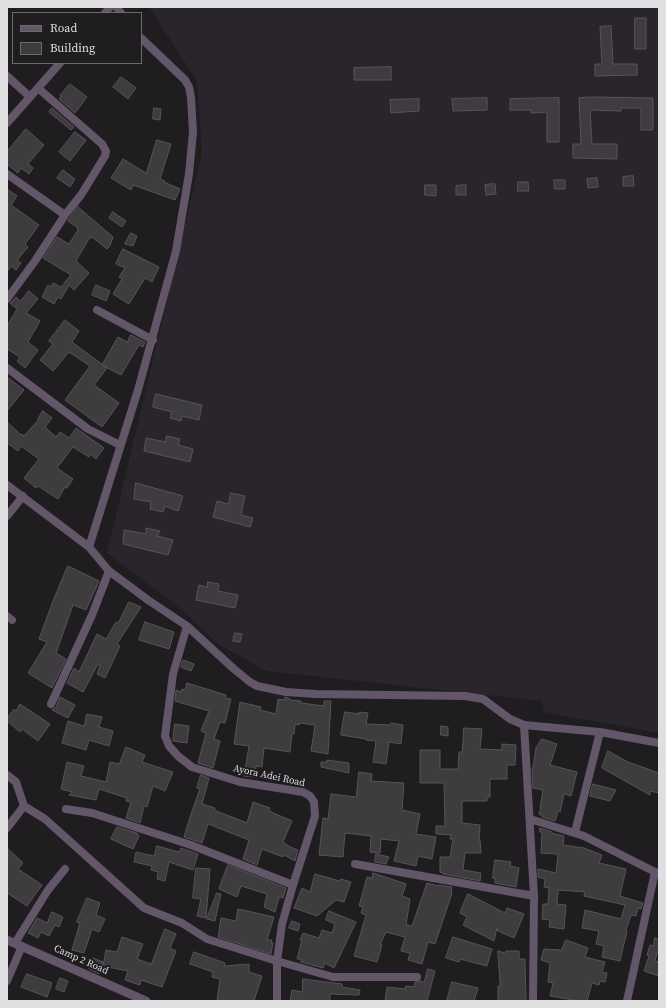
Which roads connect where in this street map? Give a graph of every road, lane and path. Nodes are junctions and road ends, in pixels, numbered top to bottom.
1 (142, 39) edge
2 (59, 64) edge
3 (7, 76) edge
4 (38, 88) junction
5 (30, 97) junction
6 (7, 123) edge
7 (7, 174) edge
8 (65, 215) junction
9 (7, 299) edge
10 (97, 310) dead end
11 (153, 340) junction
12 (7, 368) edge
13 (120, 445) junction
14 (7, 485) edge
15 (23, 496) junction
16 (7, 516) edge
17 (89, 547) junction
18 (109, 571) junction
19 (187, 626) junction
20 (50, 704) dead end
21 (524, 725) junction
22 (600, 732) junction
23 (659, 743) edge
24 (7, 775) edge
25 (24, 806) junction
26 (66, 809) dead end
27 (530, 819) junction
28 (7, 828) edge
29 (575, 832) junction
30 (355, 864) dead end
31 (65, 869) dead end
32 (657, 873) edge
33 (293, 885) junction
34 (534, 896) junction
35 (15, 943) edge
36 (278, 961) junction
37 (417, 977) dead end
38 (7, 981) edge
39 (146, 1001) edge
40 (277, 1001) edge
41 (533, 1001) edge
42 (627, 1001) edge

1 - 11 street
2 - 4 street
3 - 5 street
4 - 5 street
4 - 8 street
5 - 6 street
7 - 8 street
8 - 9 street
10 - 11 street
11 - 13 street
12 - 13 street
13 - 17 street
14 - 15 street
15 - 16 street
15 - 17 street
17 - 18 street
18 - 19 street
18 - 20 street
19 - 21 street
19 - 33 street, Ayora Adei Road
21 - 22 street
21 - 27 street
22 - 23 street
22 - 29 street
24 - 25 street
25 - 28 street
25 - 36 street
26 - 33 street
27 - 29 street
27 - 34 street
29 - 32 street
30 - 34 street
31 - 35 street
32 - 42 street
33 - 36 street, Ayora Adei Road
34 - 41 street
35 - 38 street
35 - 39 street, Camp 2 Road
36 - 37 street
36 - 40 street, Ayora Adei Road

